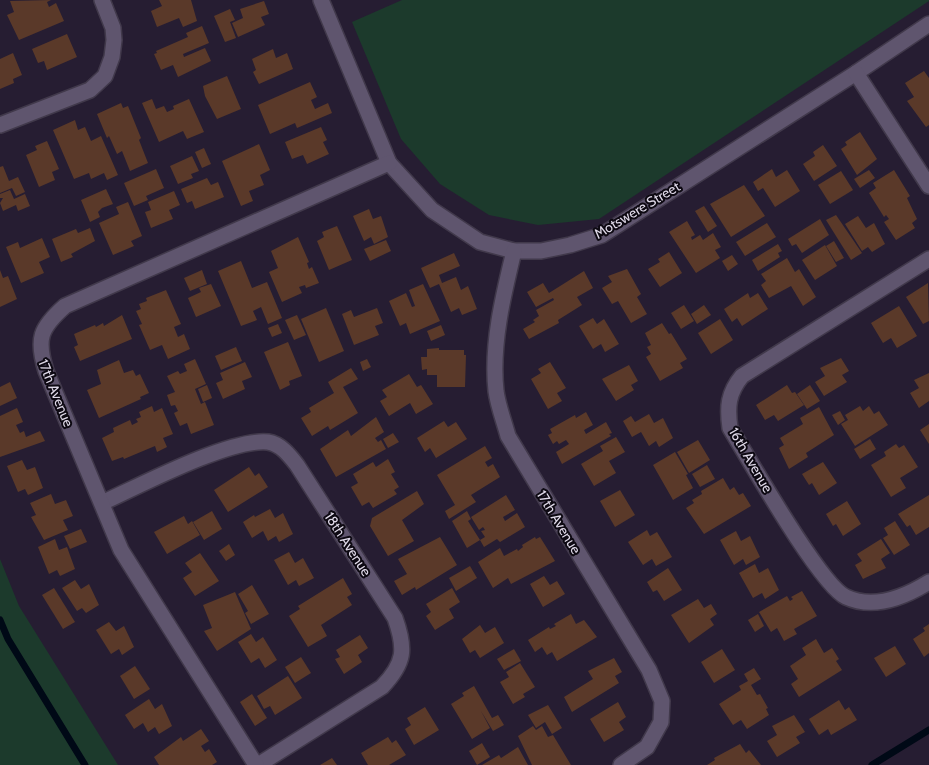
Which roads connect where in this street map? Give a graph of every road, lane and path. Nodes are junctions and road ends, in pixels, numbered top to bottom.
1 (102, 0) edge
2 (321, 0) edge
3 (929, 24) edge
4 (856, 73) junction
5 (0, 125) edge
6 (389, 163) junction
7 (929, 186) edge
8 (514, 251) junction
9 (929, 259) edge
10 (102, 503) junction
11 (929, 582) edge
12 (257, 765) edge
13 (621, 765) edge

1 - 5 street
2 - 6 street, Motswere Street
3 - 4 street, Motswere Street
4 - 7 street
4 - 8 street, Motswere Street
6 - 8 street, Motswere Street
6 - 10 street, 17th Avenue
8 - 13 street, 17th Avenue
9 - 11 street, 16th Avenue
10 - 12 street, 17th Avenue
10 - 12 street, 18th Avenue

